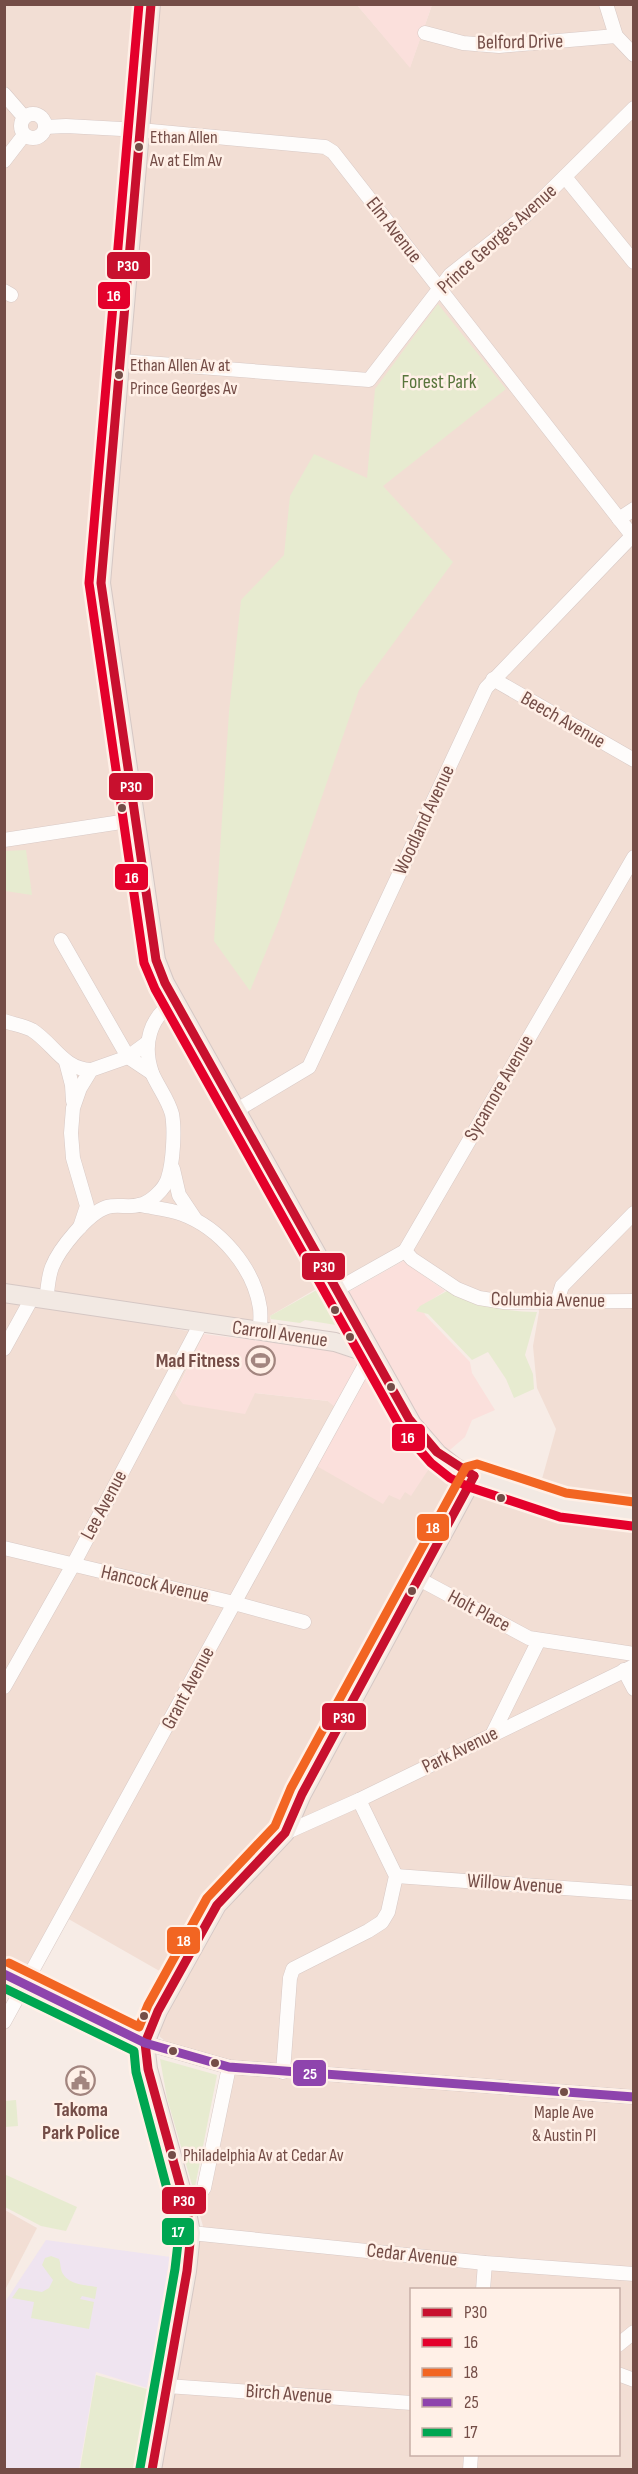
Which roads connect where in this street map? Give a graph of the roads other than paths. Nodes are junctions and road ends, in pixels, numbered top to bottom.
1 (151, 4) edge
2 (606, 4) edge
3 (425, 33) dead end
4 (616, 36) junction
5 (633, 55) edge
6 (4, 94) edge
7 (633, 108) edge
8 (24, 117) junction
9 (45, 127) junction
10 (140, 130) junction
11 (24, 135) junction
12 (4, 161) edge
13 (565, 177) junction
14 (633, 262) edge
15 (439, 288) junction
16 (121, 361) junction
17 (633, 509) edge
18 (620, 519) junction
19 (633, 537) edge
20 (493, 680) junction
21 (633, 760) edge
22 (134, 819) junction
23 (4, 840) edge
24 (633, 857) edge
25 (61, 940) dead end
26 (175, 1001) junction
27 (4, 1021) edge
28 (147, 1043) junction
29 (124, 1058) junction
30 (66, 1062) junction
31 (91, 1070) junction
32 (152, 1073) junction
33 (73, 1108) junction
34 (237, 1110) junction
35 (172, 1164) junction
36 (82, 1184) junction
37 (140, 1205) junction
38 (106, 1208) junction
39 (633, 1213) edge
40 (198, 1222) junction
41 (80, 1227) junction
42 (405, 1251) junction
43 (336, 1290) junction
44 (4, 1293) edge
45 (39, 1298) junction
46 (633, 1301) edge
47 (557, 1302) junction
48 (201, 1323) junction
49 (260, 1332) junction
50 (4, 1349) edge
51 (371, 1354) junction
52 (474, 1476) junction
53 (633, 1514) edge
54 (4, 1548) edge
55 (73, 1564) junction
56 (419, 1579) junction
57 (234, 1603) junction
58 (304, 1622) dead end
59 (539, 1640) junction
60 (633, 1654) edge
61 (629, 1668) edge
62 (4, 1687) edge
63 (633, 1689) edge
64 (492, 1735) junction
65 (359, 1800) junction
66 (285, 1833) junction
67 (396, 1876) junction
68 (633, 1893) edge
69 (4, 1974) edge
70 (25, 1985) junction
71 (4, 2022) edge
72 (145, 2043) junction
73 (229, 2067) junction
74 (283, 2072) junction
75 (633, 2097) edge
76 (186, 2207) junction
77 (191, 2233) junction
78 (485, 2263) junction
79 (633, 2274) edge
80 (483, 2288) edge
81 (633, 2332) edge
82 (620, 2343) edge
83 (167, 2386) junction
84 (410, 2403) edge
85 (152, 2469) edge

1 - 10 main road
2 - 4 street
3 - 4 street, Belford Drive
4 - 5 street
6 - 8 street
7 - 13 street, Prince Georges Avenue
8 - 9 street
8 - 11 street
9 - 10 street, Elm Avenue
9 - 11 street
10 - 15 street, Elm Avenue
10 - 16 main road
11 - 12 street
13 - 14 street
13 - 15 street, Prince Georges Avenue
15 - 16 street, Prince Georges Avenue
15 - 18 street, Elm Avenue
16 - 22 main road
17 - 18 street
18 - 19 street, Elm Avenue
19 - 20 street, Woodland Avenue
20 - 21 street, Beech Avenue
20 - 34 street, Woodland Avenue
22 - 23 street
22 - 26 main road
24 - 42 street, Sycamore Avenue
25 - 29 street
26 - 28 street
26 - 34 main road
27 - 30 street
28 - 29 street
28 - 32 street
29 - 31 street
29 - 32 street
30 - 31 street
30 - 33 street
31 - 33 street
32 - 35 street
33 - 36 street
34 - 43 main road
35 - 37 street
35 - 40 street
36 - 38 street
36 - 41 street
37 - 38 street
37 - 40 street
38 - 41 street
39 - 47 street
40 - 49 street
41 - 45 street
42 - 43 street
42 - 47 street, Columbia Avenue
43 - 51 main road
44 - 45 main road, Carroll Avenue
45 - 48 main road, Carroll Avenue
45 - 50 street
46 - 47 street, Columbia Avenue
48 - 49 main road, Carroll Avenue
48 - 55 street, Lee Avenue
49 - 51 main road, Carroll Avenue
51 - 52 main road
51 - 57 street, Grant Avenue
52 - 53 main road
52 - 56 main road
54 - 55 street, Hancock Avenue
55 - 57 street, Hancock Avenue
55 - 62 street, Lee Avenue
56 - 59 street, Holt Place
56 - 66 main road
57 - 58 street, Hancock Avenue
57 - 70 street, Grant Avenue
59 - 60 street, Holt Place
59 - 64 street
61 - 63 street
61 - 64 street, Park Avenue
64 - 65 street, Park Avenue
65 - 66 street, Park Avenue
65 - 67 street
66 - 72 main road
67 - 68 street, Willow Avenue
67 - 74 street
69 - 70 street
70 - 71 street, Grant Avenue
70 - 72 street
72 - 73 street
72 - 76 main road
73 - 74 street
73 - 76 street
74 - 75 street
76 - 77 main road
77 - 78 street, Cedar Avenue
77 - 83 main road
78 - 79 street, Cedar Avenue
78 - 80 street
81 - 82 street
83 - 84 street, Birch Avenue
83 - 85 main road

